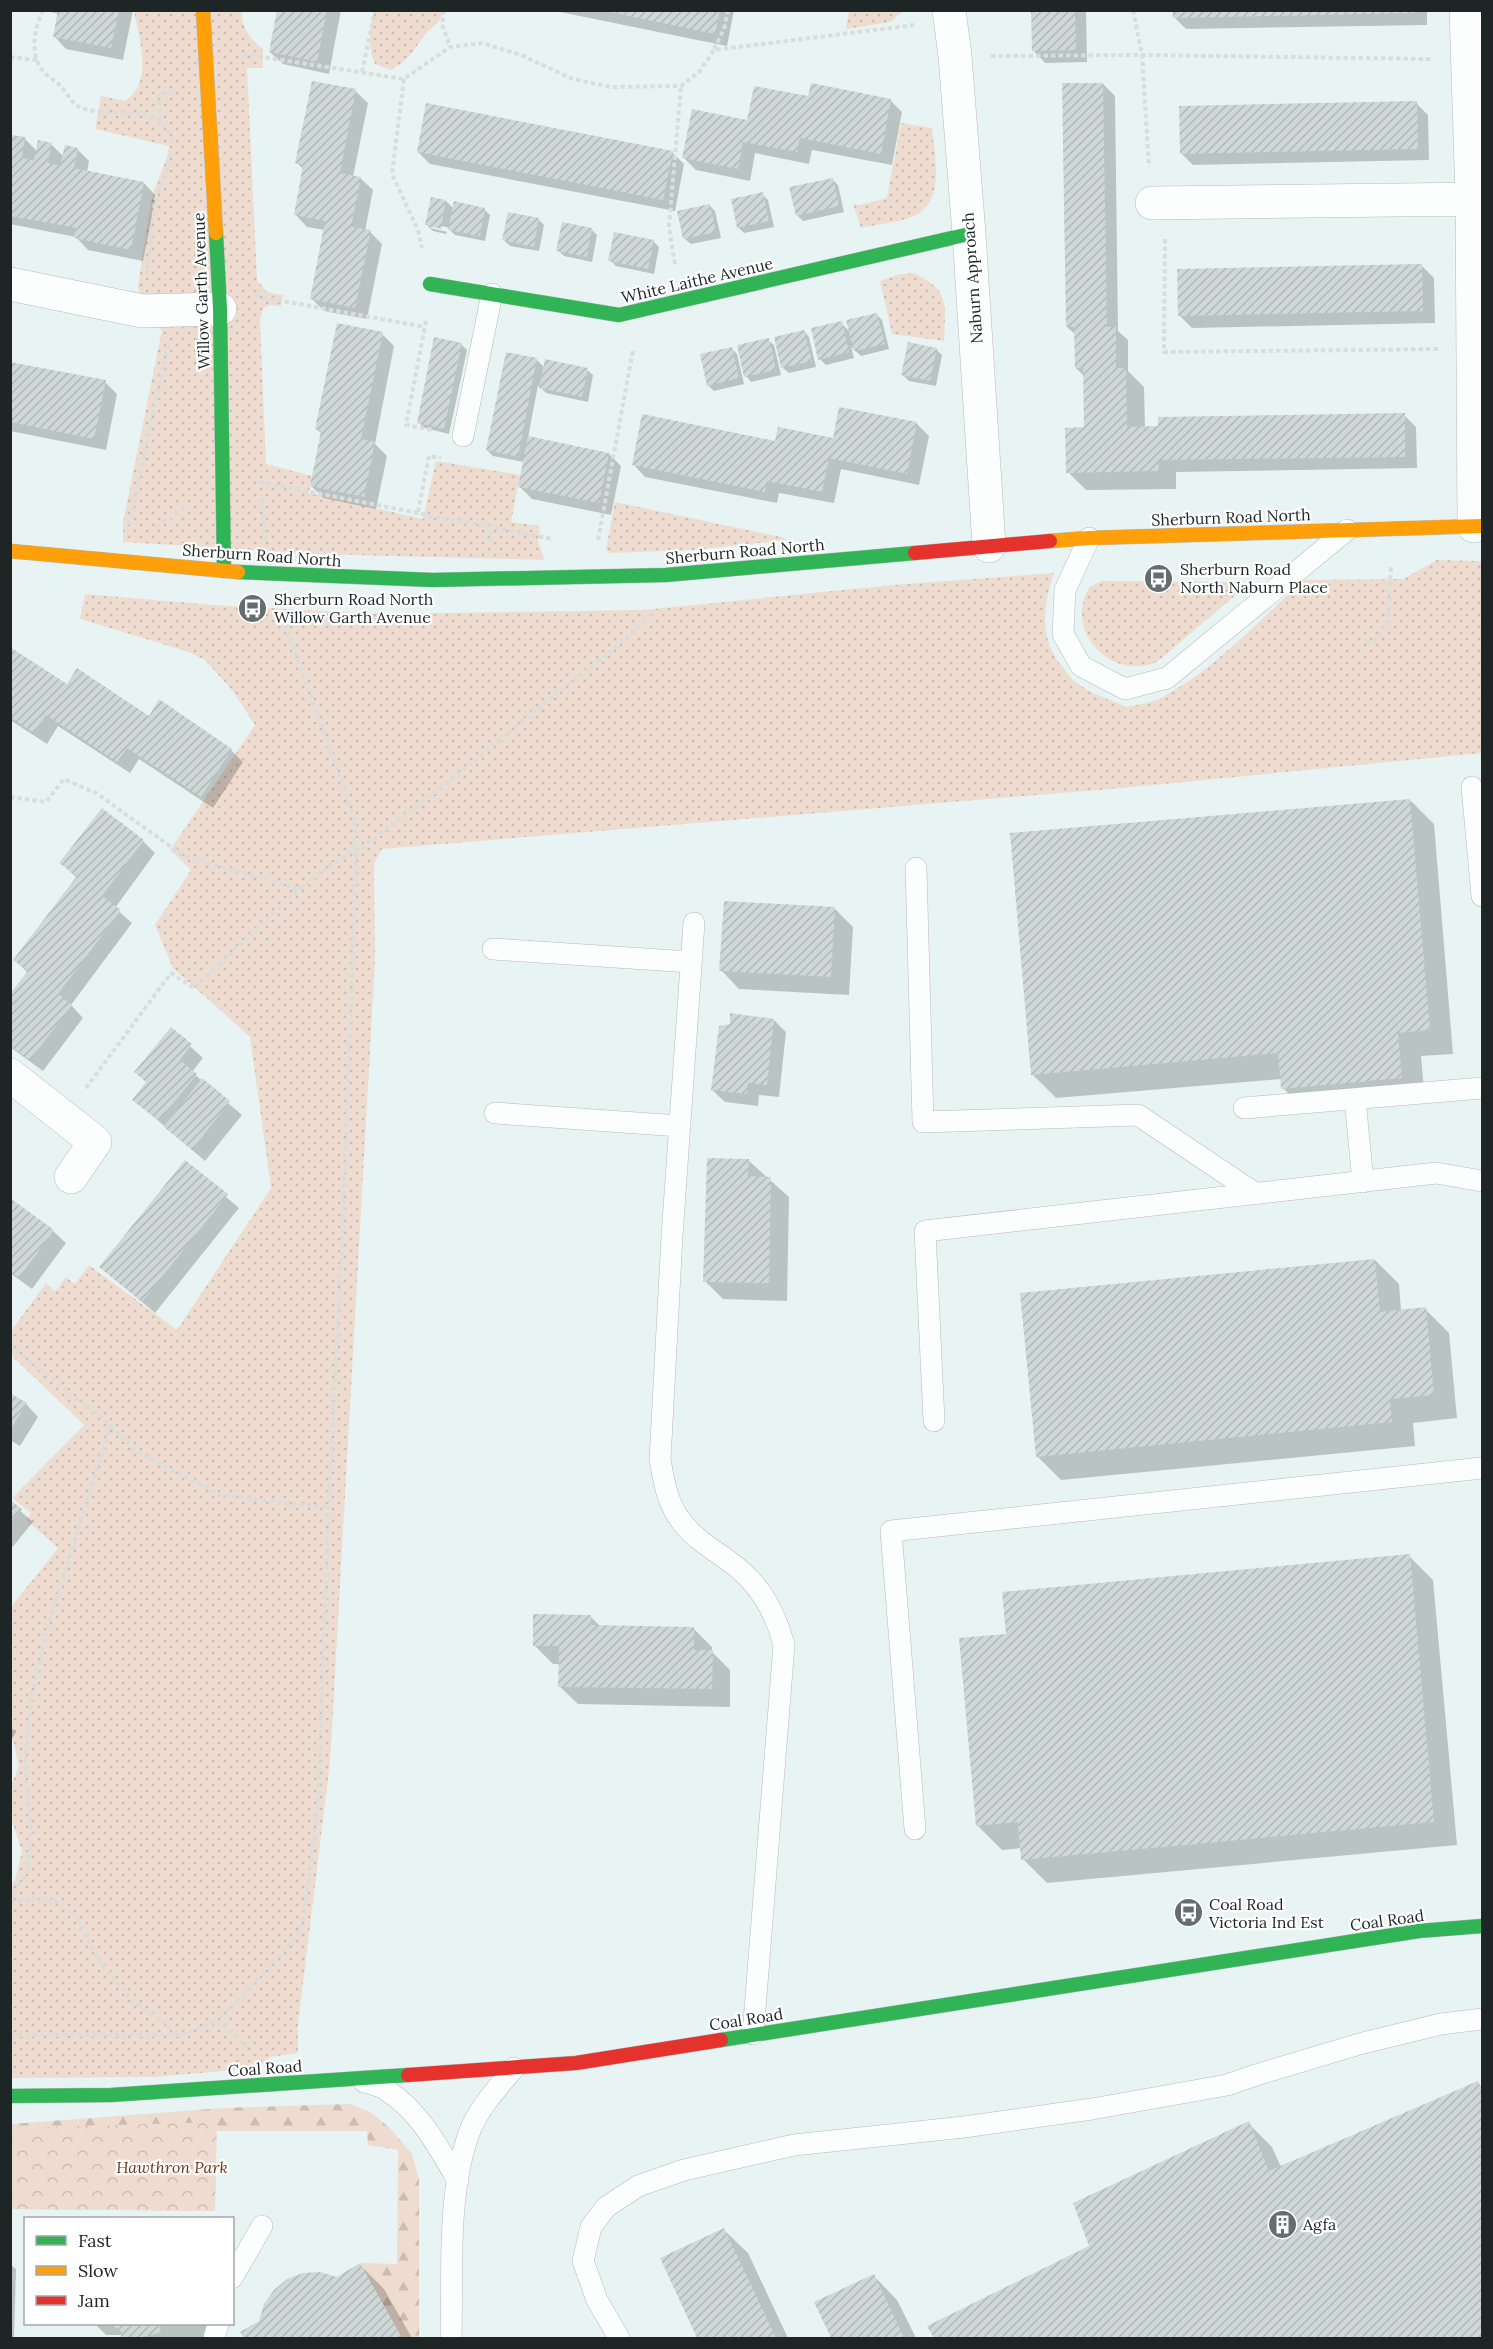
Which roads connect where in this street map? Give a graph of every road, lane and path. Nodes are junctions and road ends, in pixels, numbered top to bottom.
1 (43, 10) edge
2 (203, 10) edge
3 (375, 10) edge
4 (444, 10) edge
5 (728, 10) edge
6 (1133, 10) edge
7 (1466, 10) edge
8 (950, 16) edge
9 (450, 47) junction
10 (714, 50) junction
11 (236, 53) dead end
12 (1142, 55) junction
13 (955, 56) junction
14 (10, 57) edge
15 (1467, 59) junction
16 (37, 60) junction
17 (362, 72) junction
18 (681, 86) junction
19 (1477, 199) edge
20 (1152, 203) junction
21 (969, 234) junction
22 (10, 284) edge
23 (430, 284) dead end
24 (492, 294) junction
25 (250, 295) dead end
26 (681, 301) junction
27 (220, 309) junction
28 (640, 310) junction
29 (152, 311) junction
30 (425, 327) dead end
31 (1472, 349) junction
32 (463, 436) joint
33 (222, 494) junction
34 (418, 512) junction
35 (1478, 526) edge
36 (1391, 528) junction
37 (1348, 530) junction
38 (127, 536) junction
39 (1089, 538) junction
40 (554, 539) dead end
41 (988, 546) junction
42 (10, 551) edge
43 (121, 561) junction
44 (224, 571) junction
45 (267, 574) junction
46 (666, 575) junction
47 (591, 576) junction
48 (1366, 644) dead end
49 (1472, 788) dead end
50 (10, 797) edge
51 (355, 845) junction
52 (355, 852) junction
53 (348, 855) junction
54 (916, 868) dead end
55 (300, 889) junction
56 (1482, 896) edge
57 (694, 922) dead end
58 (493, 949) dead end
59 (691, 962) junction
60 (10, 1075) edge
61 (1482, 1088) edge
62 (1355, 1099) junction
63 (1244, 1107) dead end
64 (495, 1113) dead end
65 (64, 1117) junction
66 (680, 1126) junction
67 (71, 1177) dead end
68 (1482, 1181) edge
69 (1363, 1182) junction
70 (1256, 1194) junction
71 (10, 1346) edge
72 (934, 1421) dead end
73 (111, 1425) junction
74 (1482, 1468) edge
75 (329, 1508) junction
76 (915, 1829) dead end
77 (10, 1902) edge
78 (1482, 1926) edge
79 (1482, 2019) edge
80 (218, 2021) junction
81 (753, 2034) junction
82 (10, 2035) edge
83 (180, 2035) junction
84 (514, 2068) junction
85 (355, 2078) junction
86 (276, 2084) junction
87 (10, 2096) edge
88 (458, 2181) junction
89 (262, 2226) dead end
90 (234, 2275) edge
91 (451, 2338) edge
92 (619, 2338) edge

1 - 16 path
2 - 27 street, Willow Garth Avenue
3 - 17 path
4 - 9 path
5 - 10 path
6 - 12 path
7 - 15 street
8 - 10 path
8 - 13 street, Naburn Approach
9 - 17 path
9 - 18 path
10 - 18 path
11 - 17 path
12 - 13 path
12 - 15 path
12 - 20 path
13 - 21 street, Naburn Approach
14 - 16 path
15 - 19 street
16 - 29 path
18 - 26 path
19 - 20 street
19 - 31 street
20 - 31 path
21 - 26 street, White Laithe Avenue
21 - 41 street, Naburn Approach
22 - 29 street
23 - 24 street, White Laithe Avenue
24 - 28 street, White Laithe Avenue
24 - 32 lane
25 - 30 path
26 - 28 street, White Laithe Avenue
27 - 29 street
27 - 33 street, Willow Garth Avenue
28 - 47 path
29 - 38 path
31 - 35 street
32 - 34 path
33 - 34 path
33 - 38 path
33 - 44 street, Willow Garth Avenue
34 - 40 path
35 - 36 street, Sherburn Road North
36 - 37 street, Sherburn Road North
36 - 48 path
37 - 39 street, Sherburn Road North
37 - 39 lane
38 - 43 path
39 - 41 street, Sherburn Road North
41 - 46 street, Sherburn Road North
42 - 43 street, Sherburn Road North
43 - 44 street, Sherburn Road North
44 - 45 street, Sherburn Road North
45 - 47 street, Sherburn Road North
45 - 51 path
46 - 47 street, Sherburn Road North
46 - 52 path
49 - 56 lane
50 - 55 path
51 - 52 path
51 - 53 path
52 - 53 path
52 - 75 path
53 - 55 path
54 - 70 lane
55 - 65 path
57 - 59 lane
58 - 59 lane
59 - 66 lane
60 - 65 street
61 - 62 lane
62 - 63 lane
62 - 69 lane
64 - 66 lane
65 - 67 street
66 - 81 lane
68 - 69 lane
69 - 70 lane
70 - 72 lane
71 - 73 path
73 - 75 path
73 - 77 path
74 - 76 lane
75 - 80 path
77 - 83 path
78 - 81 street, Coal Road
79 - 92 lane
80 - 83 path
80 - 86 path
81 - 84 street, Coal Road
82 - 83 path
84 - 85 street, Coal Road
84 - 88 lane
85 - 86 street, Coal Road
85 - 88 lane
86 - 87 street, Coal Road
88 - 91 lane
89 - 90 lane

